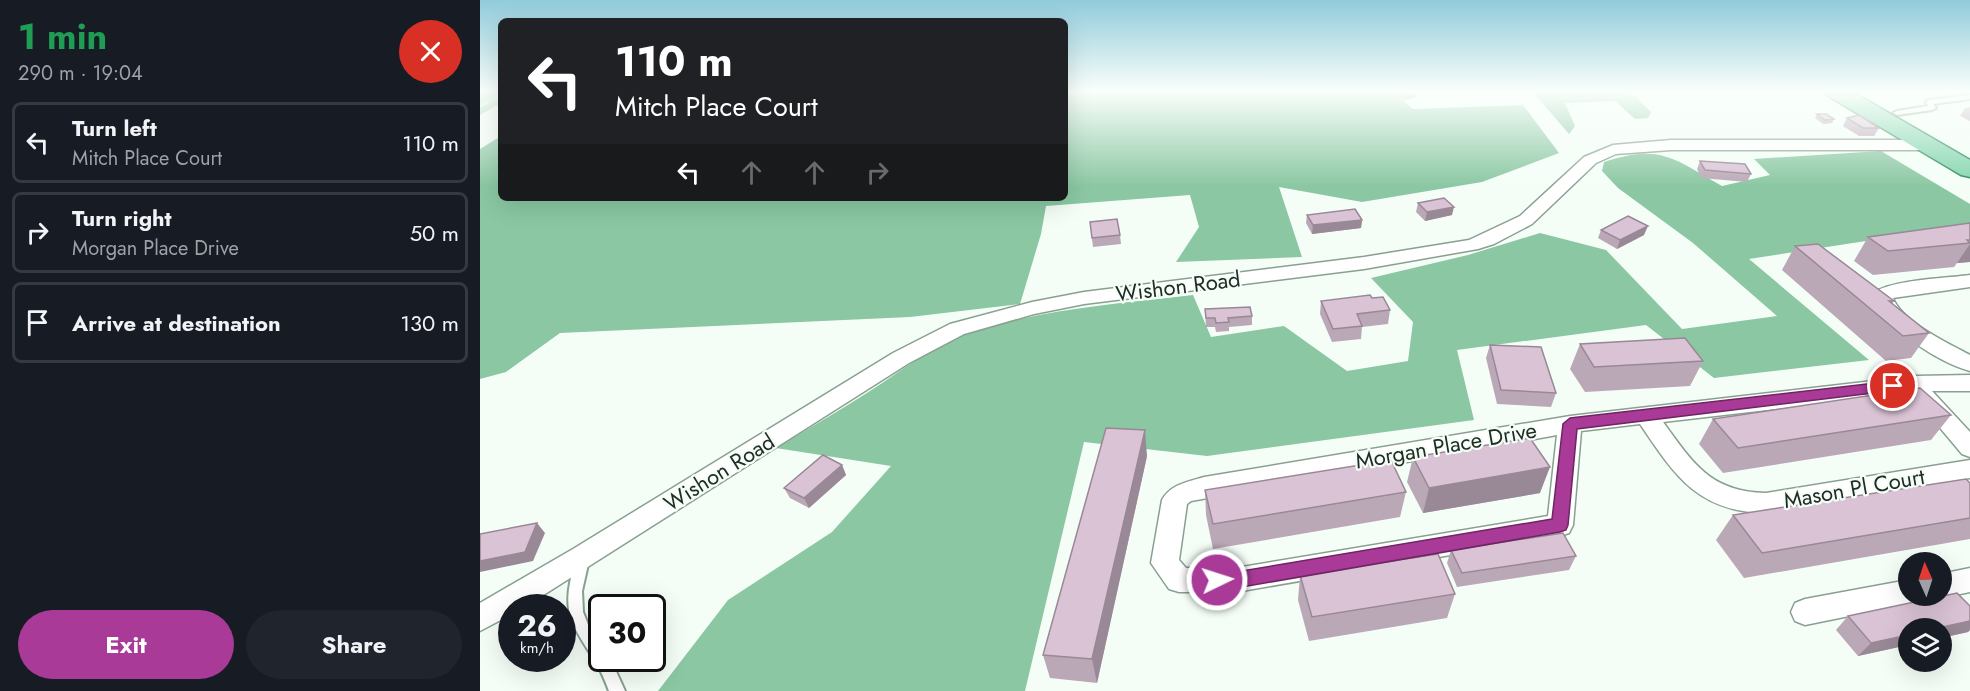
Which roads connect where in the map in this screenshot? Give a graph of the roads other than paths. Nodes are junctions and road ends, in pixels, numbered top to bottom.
1 (1891, 123) edge
2 (1914, 123) edge
3 (1927, 145) junction
4 (1970, 156) edge
5 (1970, 170) edge
6 (1970, 281) edge
7 (1970, 364) edge
8 (1970, 383) edge
9 (1916, 384) junction
10 (1646, 416) junction
11 (1570, 424) junction
12 (1970, 448) edge
13 (1970, 469) edge
14 (583, 557) junction
15 (1970, 580) edge
16 (1952, 584) edge
17 (1898, 594) edge
18 (485, 611) edge
19 (1805, 612) dead end
20 (588, 639) edge
21 (608, 672) edge
22 (617, 691) edge

1 - 3 main road
2 - 4 main road
3 - 5 main road
3 - 14 street, Wishon Road
6 - 7 street
8 - 9 street, Morgan Place Drive
9 - 10 street, Morgan Place Drive
9 - 12 street
10 - 11 street, Morgan Place Drive
10 - 13 street, Mason Pl Court
11 - 11 street, Morgan Place Drive
14 - 18 street, Wishon Road
14 - 20 lane
15 - 16 street
17 - 19 street
21 - 22 lane

